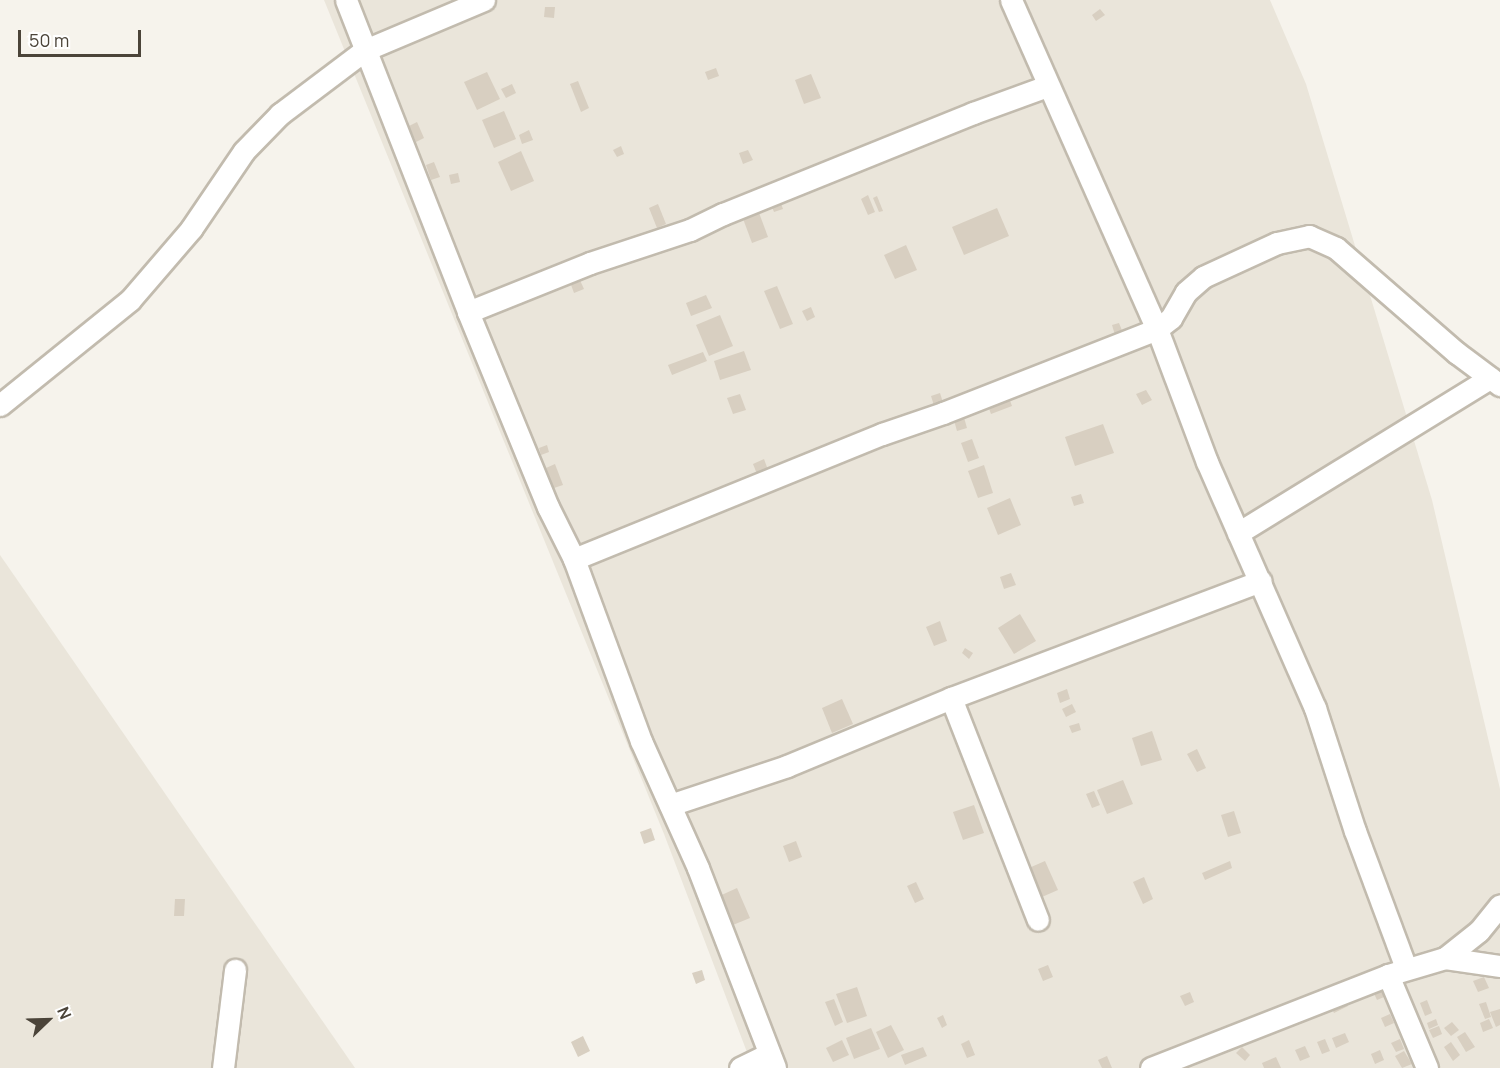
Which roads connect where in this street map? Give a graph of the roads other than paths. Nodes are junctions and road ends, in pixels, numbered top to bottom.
1 (345, 0) edge
2 (484, 0) edge
3 (1011, 0) edge
4 (365, 50) junction
5 (1047, 86) junction
6 (468, 312) junction
7 (1157, 329) junction
8 (1495, 382) edge
9 (0, 405) edge
10 (1238, 533) junction
11 (574, 559) junction
12 (1261, 581) junction
13 (951, 698) junction
14 (670, 805) junction
15 (1500, 905) edge
16 (1038, 920) dead end
17 (1445, 958) junction
18 (1500, 966) edge
19 (235, 970) dead end
20 (1397, 972) junction
21 (772, 1061) edge
22 (223, 1068) edge
23 (740, 1068) edge
24 (1151, 1068) edge
25 (1427, 1068) edge

1 - 4 street
2 - 4 street
3 - 5 street
4 - 6 street
4 - 9 street
5 - 6 street
5 - 7 street
6 - 11 street
7 - 8 street
7 - 10 street
7 - 11 street
8 - 10 street
10 - 12 street
11 - 14 street
12 - 13 street
12 - 20 street
13 - 14 street
13 - 16 street
14 - 21 street
15 - 17 street
17 - 18 street
17 - 20 street
19 - 22 street
20 - 24 street
20 - 25 street
21 - 23 street

